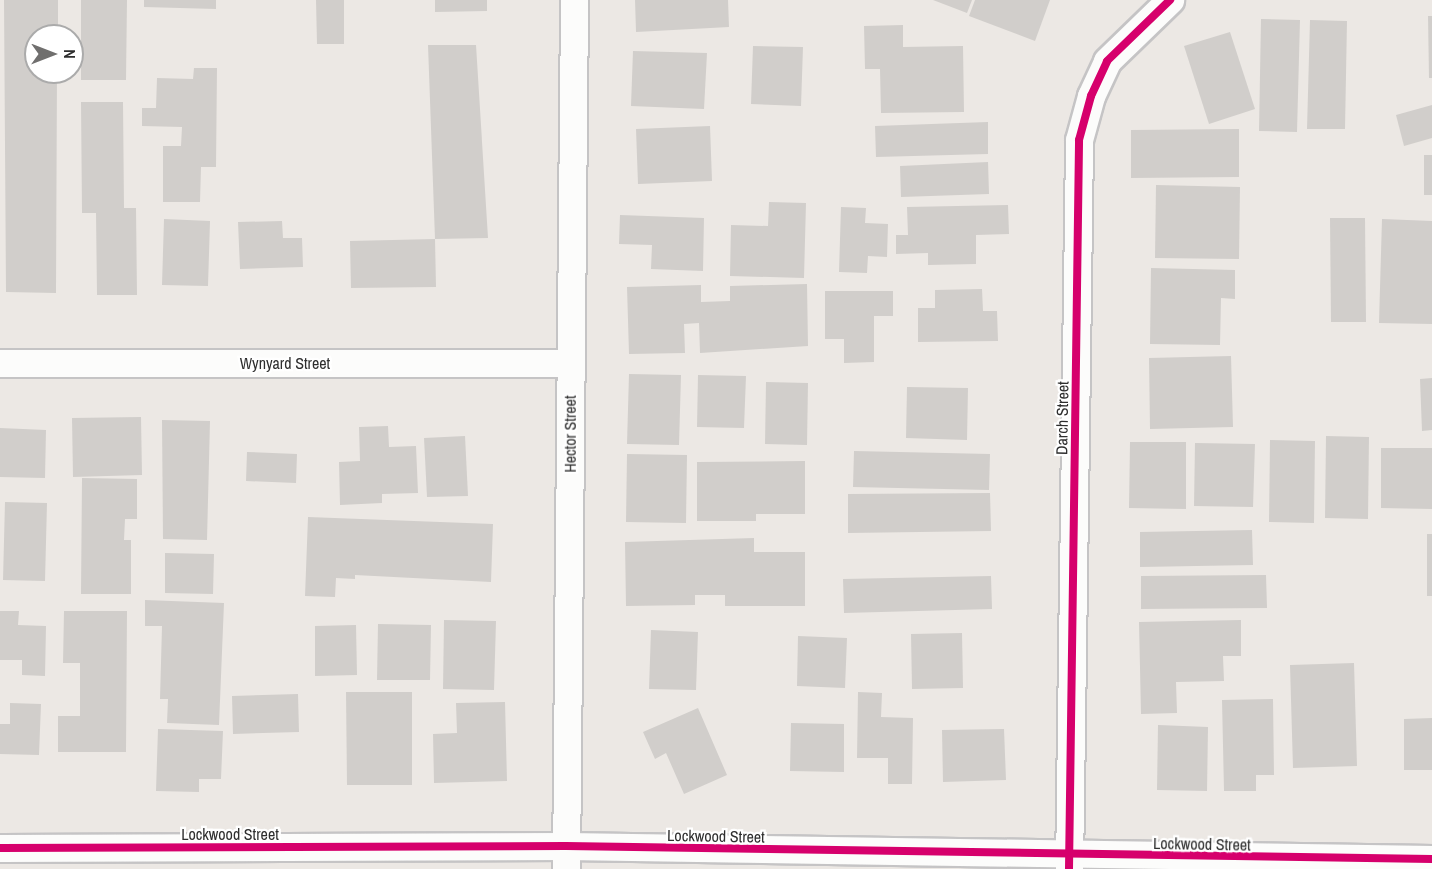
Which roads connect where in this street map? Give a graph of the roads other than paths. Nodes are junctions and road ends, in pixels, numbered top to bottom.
1 (574, 0) edge
2 (1170, 0) edge
3 (0, 363) edge
4 (570, 363) junction
5 (0, 848) edge
6 (566, 858) edge
7 (1432, 859) edge
8 (1069, 862) edge

1 - 4 street, Hector Street
2 - 8 street, Darch Street
3 - 4 street, Wynyard Street
4 - 6 street, Hector Street
5 - 6 street, Lockwood Street
6 - 8 street, Lockwood Street
7 - 8 street, Lockwood Street

